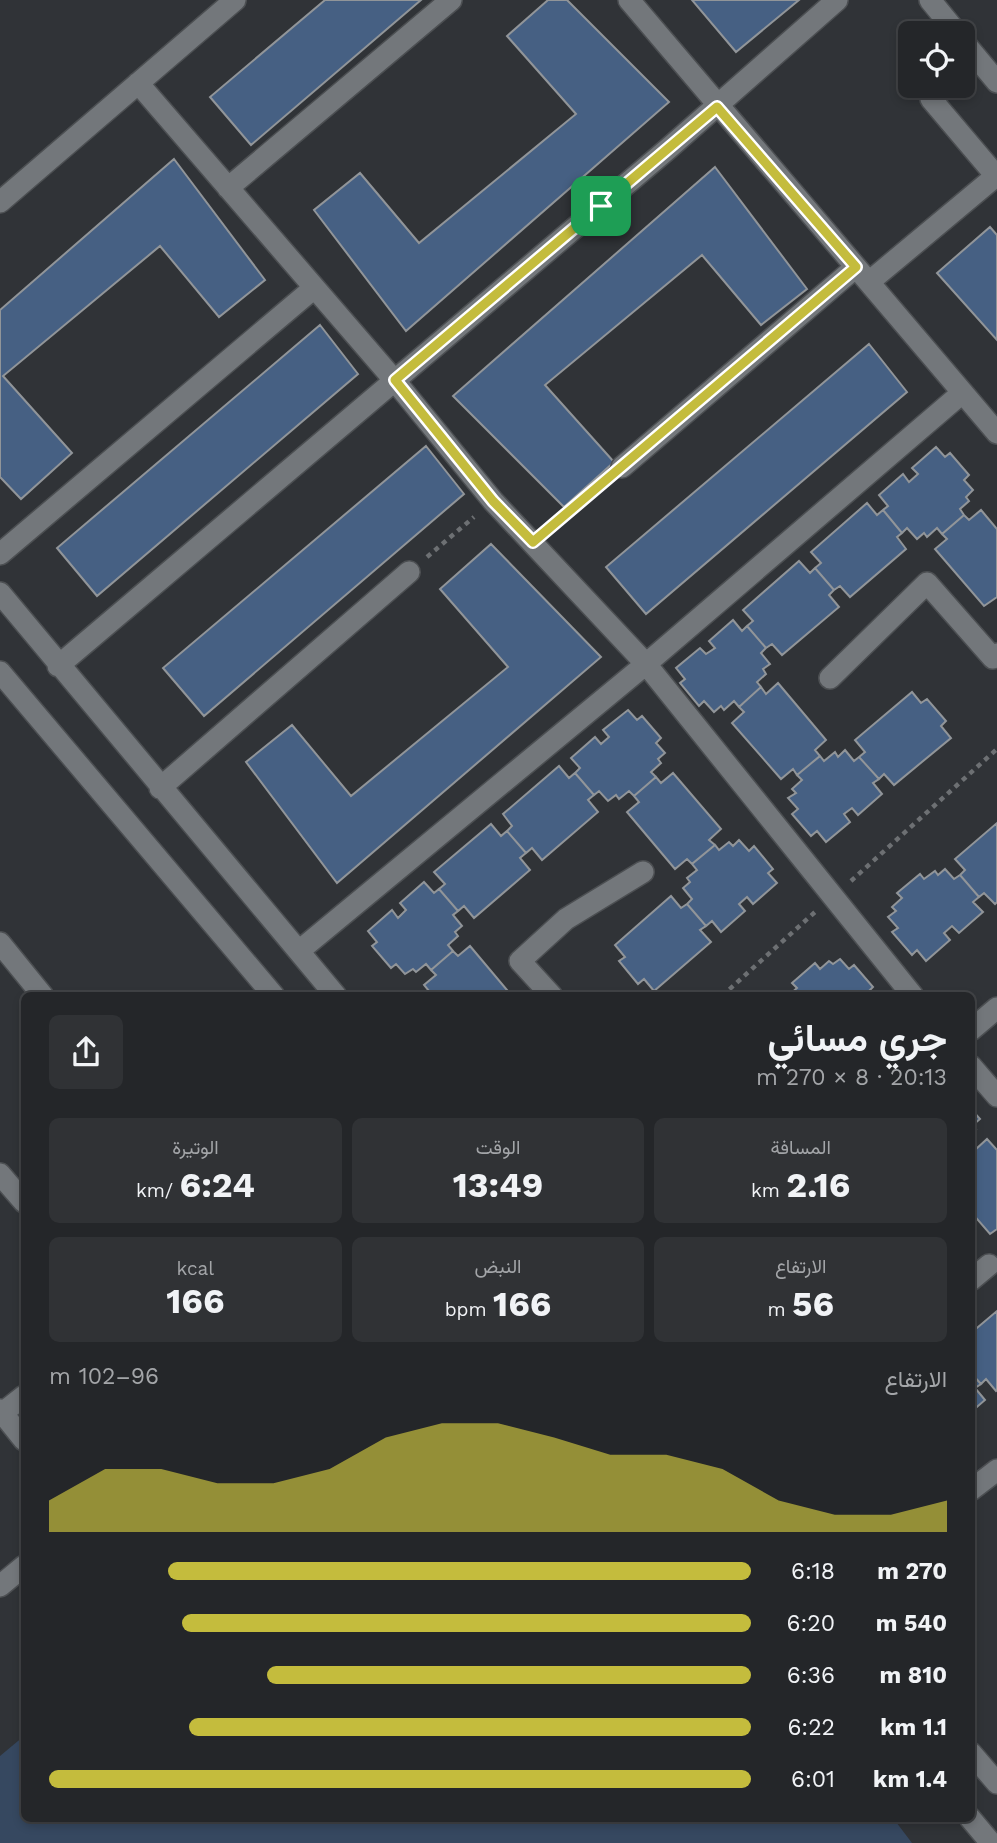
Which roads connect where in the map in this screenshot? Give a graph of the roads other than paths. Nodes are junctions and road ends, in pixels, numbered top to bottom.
1 (235, 0) edge
2 (451, 0) edge
3 (629, 0) edge
4 (837, 0) edge
5 (930, 0) edge
6 (947, 21) edge
7 (975, 69) edge
8 (997, 82) edge
9 (138, 83) junction
10 (932, 98) edge
11 (717, 107) junction
12 (996, 176) edge
13 (228, 188) junction
14 (0, 202) edge
15 (862, 274) junction
16 (314, 288) junction
17 (395, 380) junction
18 (962, 393) junction
19 (997, 433) edge
20 (622, 467) road end
21 (0, 554) edge
22 (409, 572) road end
23 (0, 593) edge
24 (997, 654) edge
25 (646, 664) junction
26 (58, 666) junction
27 (0, 672) edge
28 (830, 678) dead end
29 (160, 788) junction
30 (643, 872) dead end
31 (0, 943) edge
32 (299, 951) junction
33 (40, 992) edge
34 (271, 992) edge
35 (333, 992) edge
36 (548, 992) edge
37 (911, 992) edge
38 (997, 1009) edge
39 (975, 1027) edge
40 (975, 1071) edge
41 (997, 1096) edge
42 (0, 1174) edge
43 (21, 1198) edge
44 (989, 1265) dead end
45 (975, 1277) edge
46 (21, 1398) edge
47 (1, 1413) edge
48 (21, 1436) edge
49 (997, 1470) edge
50 (975, 1487) edge
51 (21, 1568) edge
52 (0, 1586) edge
53 (975, 1758) edge
54 (997, 1783) edge
55 (973, 1822) edge
56 (991, 1843) edge

1 - 9 street
2 - 13 street
3 - 11 street
4 - 11 street
5 - 6 street
7 - 8 street
9 - 13 street
9 - 14 street
10 - 12 street
11 - 15 street
11 - 17 street
12 - 15 street
13 - 16 street
15 - 18 street
15 - 20 street
16 - 17 street
16 - 21 street
17 - 25 street
17 - 26 street
18 - 19 street
18 - 25 street
22 - 29 street
23 - 26 street
24 - 28 street
25 - 32 street
25 - 37 street
26 - 29 street
27 - 34 street
29 - 32 street
30 - 36 street
31 - 33 street
32 - 35 street
38 - 39 street
40 - 41 street
42 - 43 street
44 - 45 street
46 - 47 street
47 - 48 street
49 - 50 street
51 - 52 street
53 - 54 street
55 - 56 street

